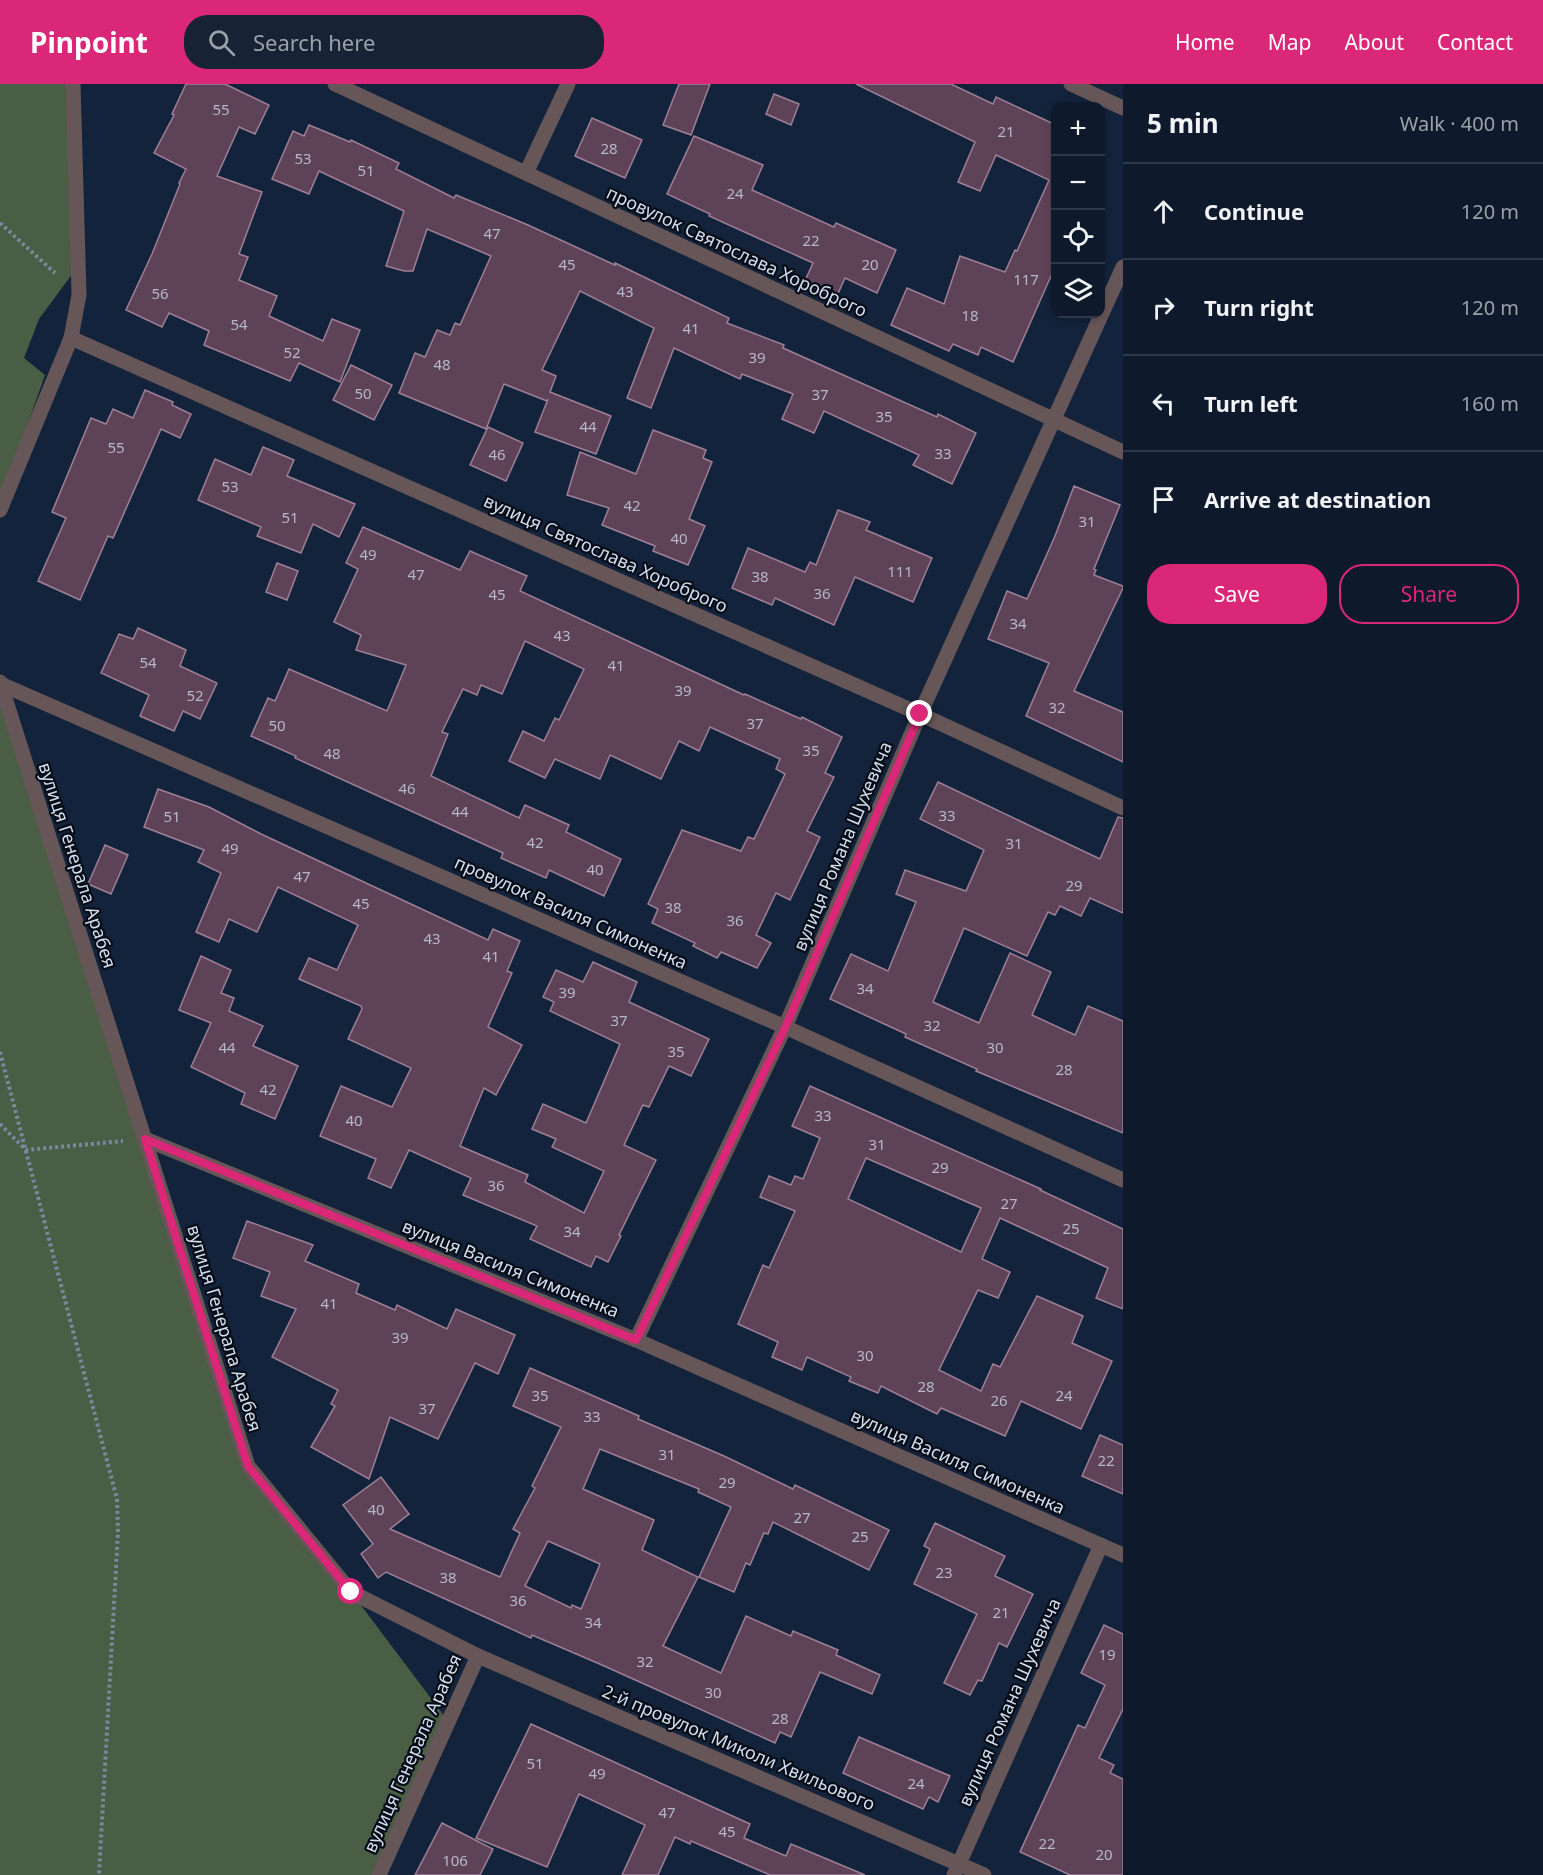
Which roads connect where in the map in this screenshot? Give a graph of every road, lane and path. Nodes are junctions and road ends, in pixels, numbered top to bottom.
1 (73, 84) edge
2 (335, 84) edge
3 (568, 84) edge
4 (1071, 84) edge
5 (1101, 90) edge
6 (1123, 108) edge
7 (526, 174) junction
8 (0, 223) edge
9 (1123, 267) edge
10 (80, 295) junction
11 (71, 338) junction
12 (1054, 420) junction
13 (1123, 452) edge
14 (0, 510) edge
15 (0, 683) edge
16 (920, 714) junction
17 (1123, 808) edge
18 (785, 1028) junction
19 (0, 1052) edge
20 (0, 1124) edge
21 (145, 1139) junction
22 (26, 1150) junction
23 (1123, 1180) edge
24 (636, 1340) junction
25 (1101, 1545) junction
26 (1123, 1555) edge
27 (478, 1656) junction
28 (956, 1869) edge
29 (99, 1875) edge
30 (379, 1875) edge
31 (984, 1875) edge

1 - 10 street
2 - 7 street, провулок Святослава Хороброго
3 - 7 street
4 - 5 street
5 - 6 street
7 - 12 street, провулок Святослава Хороброго
8 - 10 path
9 - 12 street, вулиця Романа Шухевича
10 - 11 street
11 - 14 street
11 - 16 street, вулиця Святослава Хороброго
12 - 13 street, провулок Святослава Хороброго
12 - 16 street, вулиця Романа Шухевича
15 - 18 street, провулок Василя Симоненка
15 - 21 street, вулиця Генерала Арабея
16 - 17 street, вулиця Святослава Хороброго
16 - 18 street, вулиця Романа Шухевича
18 - 23 street, провулок Василя Симоненка
18 - 24 street, вулиця Романа Шухевича
19 - 22 path
20 - 22 path
21 - 22 path
21 - 24 street, вулиця Василя Симоненка
21 - 27 street, вулиця Генерала Арабея
22 - 29 path
24 - 25 street, вулиця Василя Симоненка
25 - 26 street, вулиця Василя Симоненка
25 - 28 street, вулиця Романа Шухевича
27 - 28 street, 2-й провулок Миколи Хвильового
27 - 30 street, вулиця Генерала Арабея
28 - 31 street, 2-й провулок Миколи Хвильового

